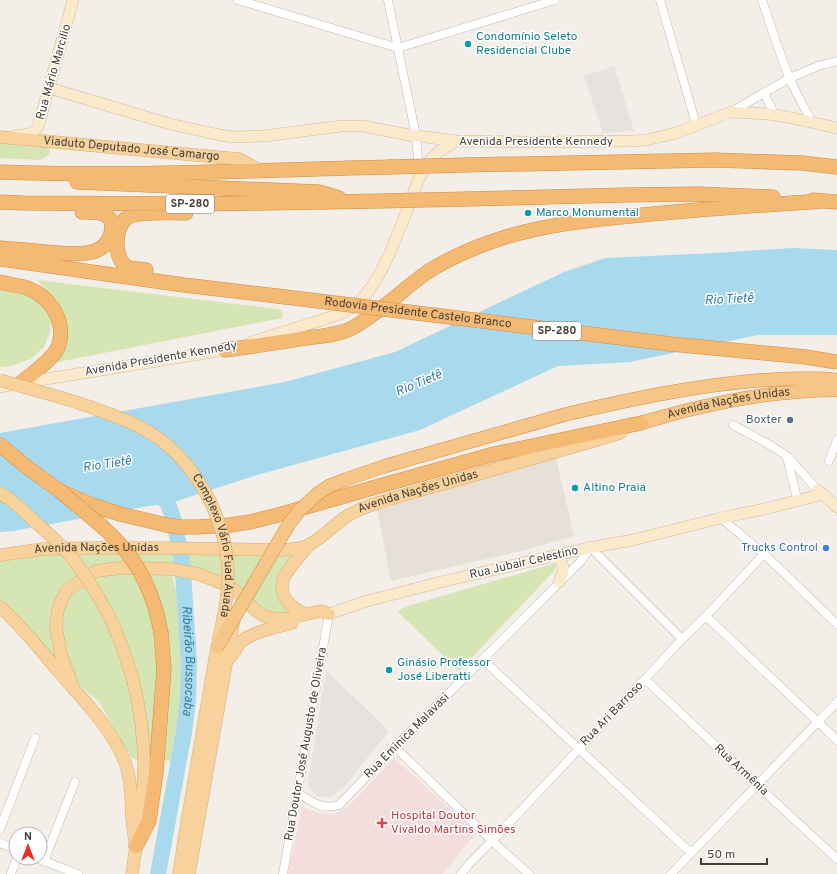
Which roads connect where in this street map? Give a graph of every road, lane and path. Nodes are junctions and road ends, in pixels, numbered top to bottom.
1 (74, 0) edge
2 (238, 0) edge
3 (388, 0) edge
4 (555, 0) edge
5 (660, 0) edge
6 (762, 0) edge
7 (398, 48) junction
8 (837, 61) edge
9 (790, 78) junction
10 (49, 88) junction
11 (764, 93) junction
12 (731, 112) junction
13 (775, 115) junction
14 (812, 122) junction
15 (696, 124) junction
16 (837, 128) edge
17 (0, 135) edge
18 (416, 136) junction
19 (457, 140) junction
20 (837, 167) edge
21 (261, 170) junction
22 (2, 172) edge
23 (420, 177) junction
24 (821, 201) junction
25 (0, 202) edge
26 (351, 202) junction
27 (837, 202) edge
28 (23, 203) junction
29 (204, 204) junction
30 (0, 248) edge
31 (0, 259) edge
32 (0, 282) edge
33 (184, 284) junction
34 (225, 350) junction
35 (837, 362) edge
36 (0, 380) edge
37 (837, 380) edge
38 (21, 383) junction
39 (0, 387) edge
40 (837, 390) edge
41 (641, 423) junction
42 (733, 425) dead end
43 (837, 440) edge
44 (0, 445) edge
45 (787, 456) junction
46 (829, 461) dead end
47 (60, 491) junction
48 (820, 491) junction
49 (0, 493) edge
50 (796, 494) junction
51 (837, 507) edge
52 (721, 518) junction
53 (310, 545) junction
54 (589, 548) junction
55 (764, 554) junction
56 (0, 556) edge
57 (558, 556) junction
58 (560, 582) junction
59 (237, 592) junction
60 (0, 607) edge
61 (305, 614) junction
62 (329, 614) junction
63 (706, 616) junction
64 (837, 624) edge
65 (682, 639) junction
66 (217, 647) junction
67 (482, 659) junction
68 (226, 660) junction
69 (646, 679) junction
70 (74, 690) junction
71 (837, 702) edge
72 (818, 722) junction
73 (35, 738) dead end
74 (837, 740) edge
75 (395, 747) junction
76 (578, 750) junction
77 (75, 782) dead end
78 (757, 785) junction
79 (298, 793) junction
80 (0, 828) edge
81 (492, 841) junction
82 (48, 842) edge
83 (136, 846) junction
84 (691, 853) junction
85 (837, 859) edge
86 (48, 864) edge
87 (68, 873) edge
88 (78, 874) edge
89 (132, 874) edge
90 (179, 874) edge
91 (190, 874) edge
92 (283, 874) edge
93 (461, 874) edge
94 (529, 874) edge
95 (671, 874) edge

1 - 10 main road, Rua Mário Marcilio
2 - 7 street
3 - 7 street
4 - 7 street
5 - 15 street
6 - 9 street
7 - 18 street
8 - 9 street
9 - 11 street
9 - 14 street
10 - 17 main road, Rua Mário Marcilio
10 - 18 main road
11 - 12 street
11 - 13 street
12 - 13 main road, Avenida Presidente Kennedy
12 - 15 main road, Avenida Presidente Kennedy
13 - 14 main road, Avenida Presidente Kennedy
14 - 16 main road, Avenida Presidente Kennedy
15 - 19 main road, Avenida Presidente Kennedy
17 - 21 main road, Viaduto Deputado José Camargo
18 - 19 main road
18 - 23 street
19 - 23 main road, Avenida Presidente Kennedy
20 - 21 highway, bridge
21 - 22 highway
22 - 26 highway
23 - 34 main road, Avenida Presidente Kennedy
24 - 26 highway, SP-280, bridge
24 - 27 highway, SP-280
24 - 34 highway
25 - 28 highway, SP-280
26 - 29 highway, SP-280
28 - 29 highway, SP-280
28 - 30 highway
29 - 33 highway
31 - 33 highway, Rodovia Presidente Castelo Branco / SP-280
32 - 38 highway
33 - 35 highway, Rodovia Presidente Castelo Branco / SP-280, bridge
34 - 38 main road, Avenida Presidente Kennedy
36 - 66 main road, Complexo Vário Fuad Auada, bridge
37 - 66 highway, bridge
38 - 39 main road, Avenida Presidente Kennedy
40 - 41 highway, Avenida Nações Unidas
41 - 47 highway, bridge
41 - 53 main road, Avenida Nações Unidas
42 - 45 street
43 - 46 street
44 - 47 highway
45 - 48 street
45 - 50 street
47 - 83 highway, bridge
48 - 50 main road, Rua Jubair Celestino
48 - 51 main road
48 - 52 main road, Rua Jubair Celestino
49 - 83 main road, bridge
50 - 52 main road, Rua Jubair Celestino
52 - 54 main road, Rua Jubair Celestino
52 - 55 street
53 - 56 main road, Avenida Nações Unidas
53 - 61 main road
54 - 57 main road, Rua Jubair Celestino
54 - 58 street, Rua Eminica Malavasi
54 - 65 street
55 - 63 street, Rua Ari Barroso
55 - 64 street
57 - 58 main road
57 - 62 main road, Rua Jubair Celestino
58 - 67 street, Rua Eminica Malavasi
59 - 61 main road
59 - 68 main road
59 - 70 main road
60 - 70 main road
61 - 62 main road
62 - 68 main road
62 - 79 street, Rua Doutor José Augusto de Oliveira
63 - 65 street, Rua Ari Barroso
63 - 72 street
65 - 69 street, Rua Ari Barroso
66 - 90 main road, Complexo Vário Fuad Auada
67 - 75 street, Rua Eminica Malavasi
67 - 76 street
68 - 91 main road
69 - 76 street, Rua Ari Barroso
69 - 78 street, Rua Armênia
70 - 83 main road
71 - 72 street
72 - 74 street
72 - 78 street
73 - 80 street
75 - 79 street, Rua Eminica Malavasi
75 - 81 street
76 - 81 street, Rua Ari Barroso
76 - 84 street
77 - 82 street
78 - 84 street
78 - 85 street, Rua Armênia
79 - 92 street, Rua Doutor José Augusto de Oliveira
81 - 93 street, Rua Ari Barroso
81 - 94 street
83 - 89 main road
84 - 95 street
86 - 87 street
87 - 88 street

